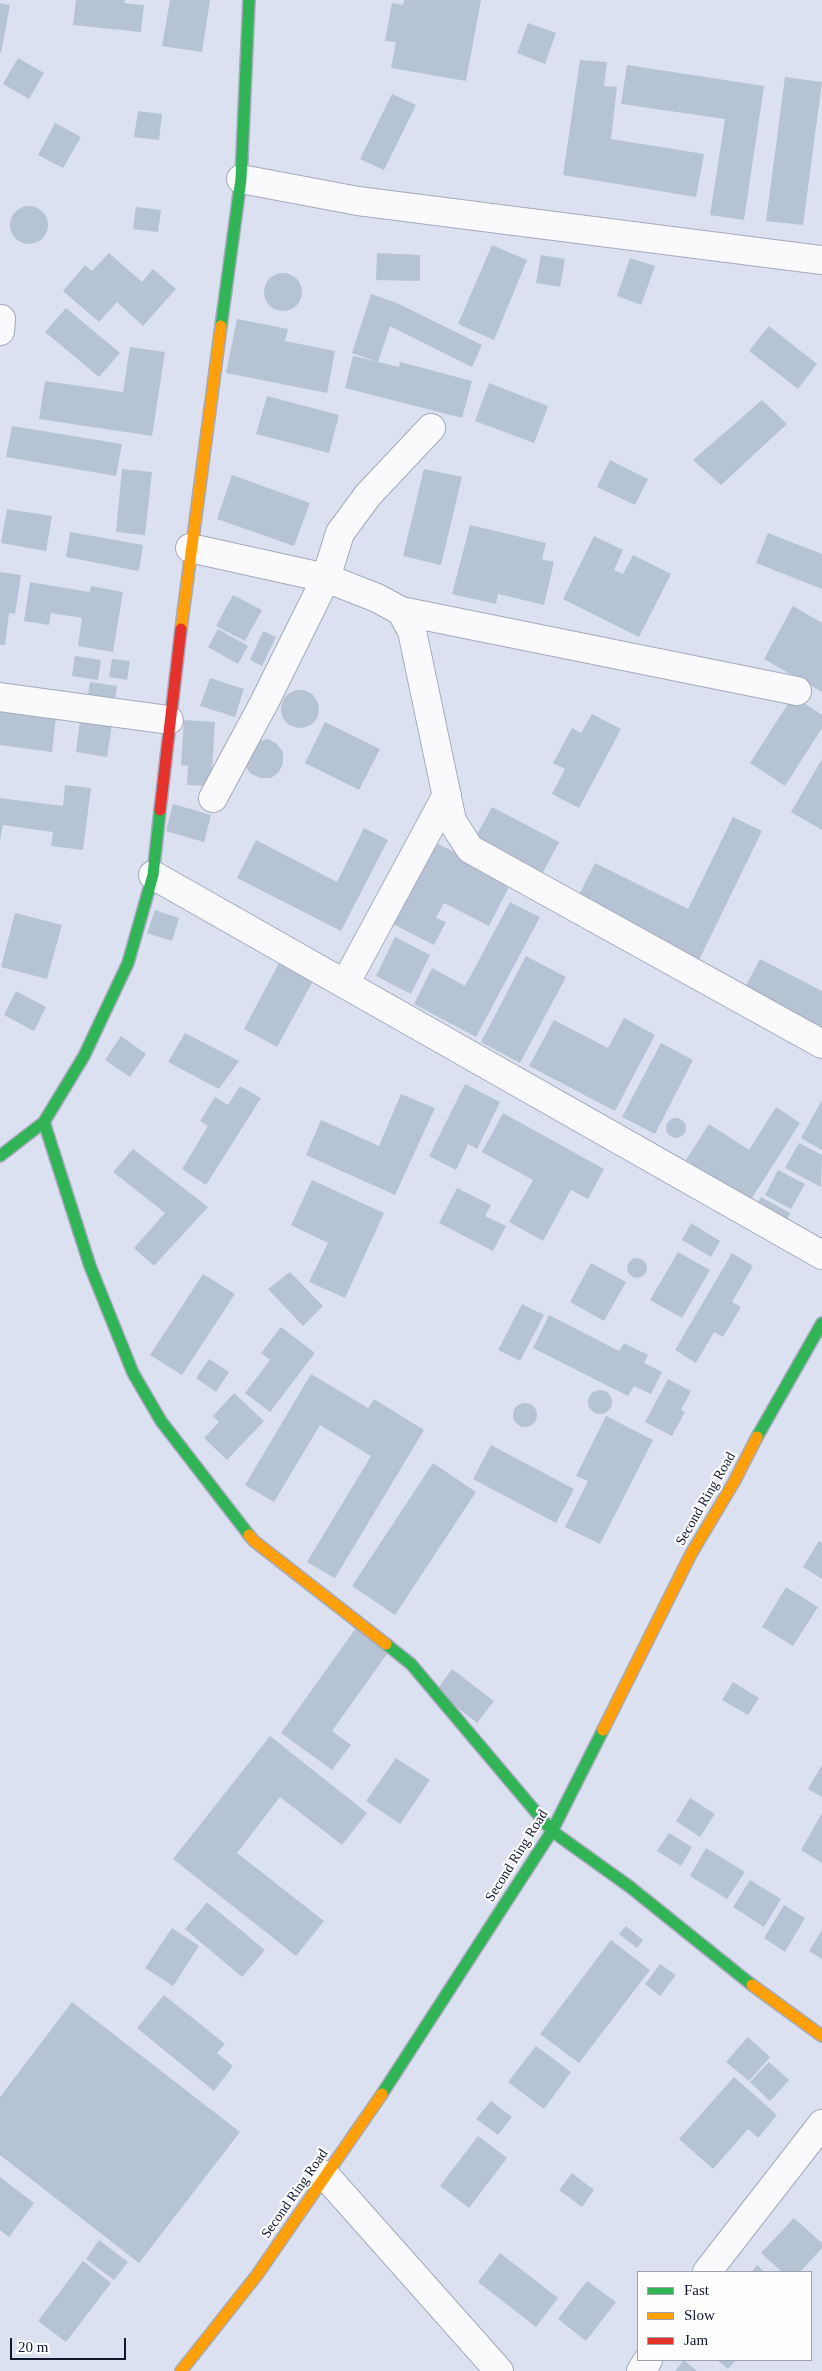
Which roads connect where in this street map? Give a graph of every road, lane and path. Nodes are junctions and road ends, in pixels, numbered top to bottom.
1 (249, 0) edge
2 (241, 179) junction
3 (822, 260) edge
4 (431, 428) dead end
5 (190, 548) junction
6 (326, 578) junction
7 (401, 611) junction
8 (797, 692) dead end
9 (0, 697) edge
10 (170, 720) junction
11 (447, 795) junction
12 (213, 798) dead end
13 (153, 875) junction
14 (345, 984) junction
15 (822, 1044) edge
16 (44, 1122) junction
17 (0, 1156) edge
18 (822, 1255) edge
19 (822, 1323) edge
20 (552, 1831) junction
21 (822, 2036) edge
22 (822, 2124) edge
23 (325, 2176) junction
24 (708, 2271) edge
25 (182, 2371) edge
26 (499, 2371) edge

1 - 2 street
2 - 3 street
2 - 5 street
4 - 6 street
5 - 6 street
5 - 10 street
6 - 7 street
6 - 12 street
7 - 8 street
7 - 11 street
9 - 10 street
10 - 13 street
11 - 14 street
11 - 15 street
13 - 14 street
13 - 16 street
14 - 18 street
16 - 17 street
16 - 20 street
19 - 20 street, Second Ring Road
20 - 21 street
20 - 23 street, Second Ring Road
22 - 24 street
23 - 25 street, Second Ring Road
23 - 26 street

